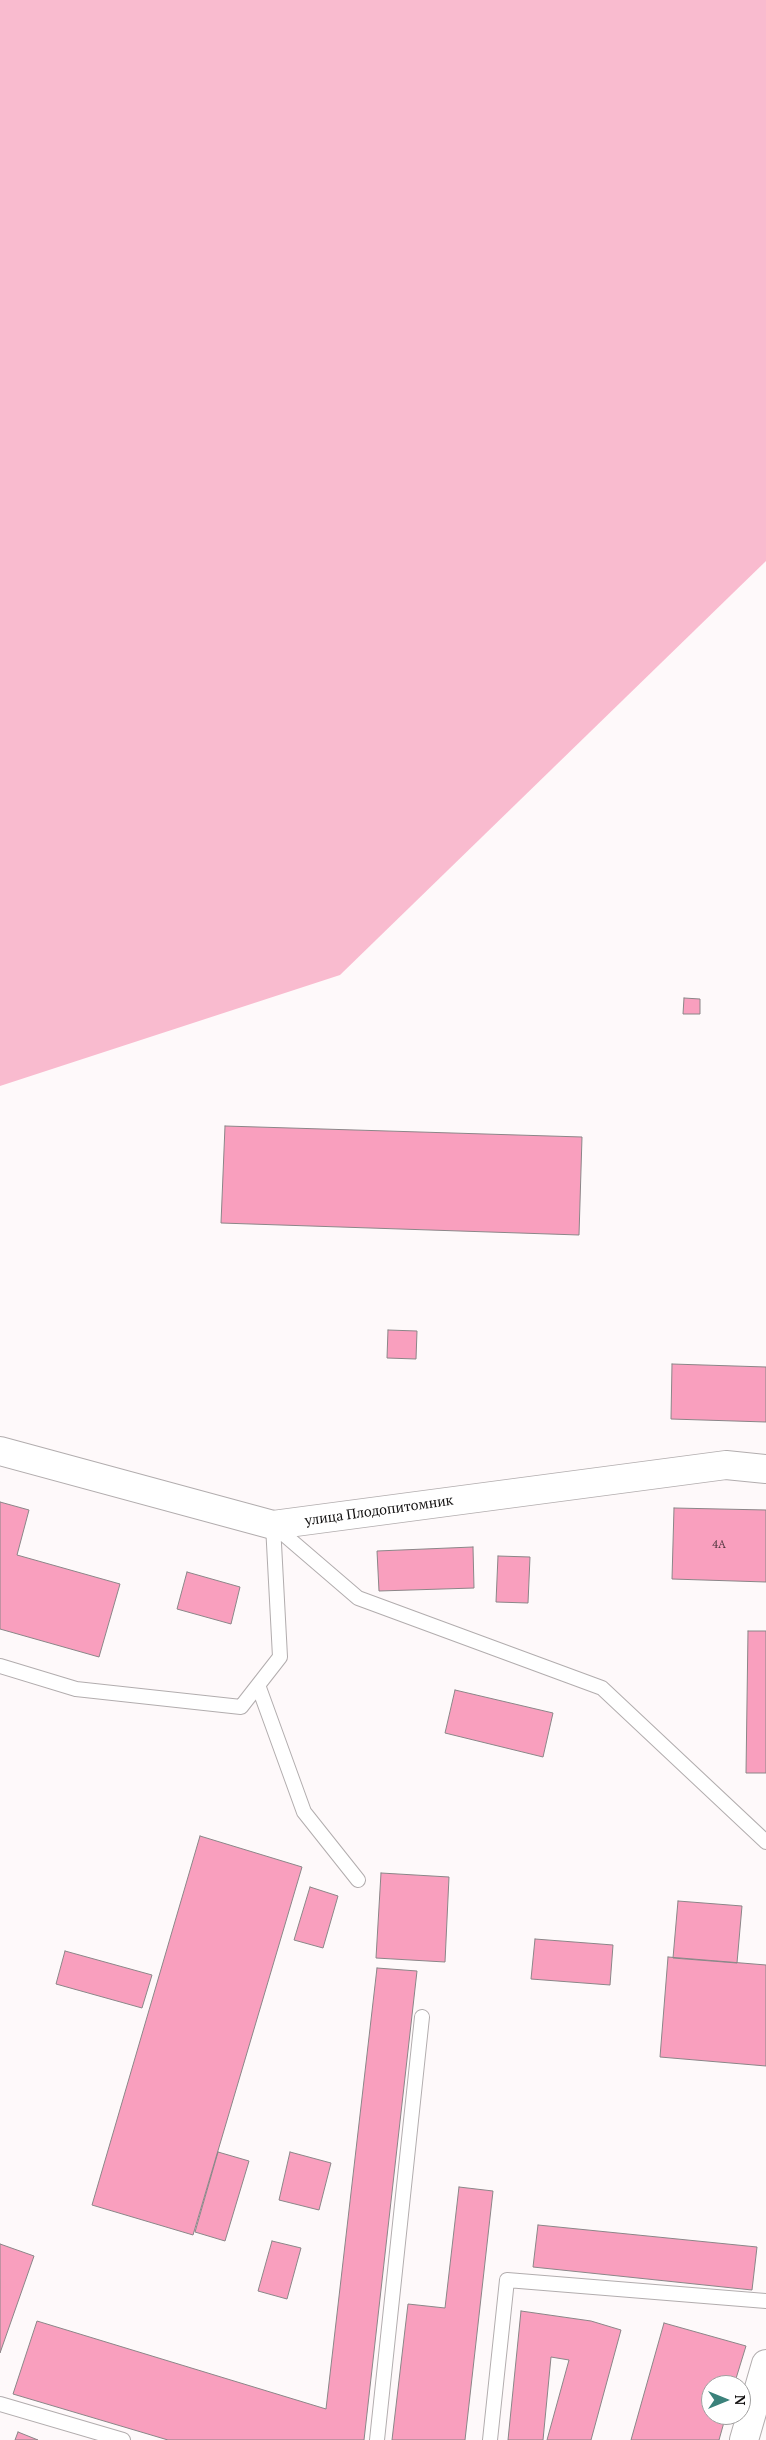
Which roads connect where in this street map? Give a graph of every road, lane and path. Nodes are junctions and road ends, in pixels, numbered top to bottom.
1 (0, 1451) edge
2 (766, 1469) edge
3 (273, 1525) junction
4 (0, 1666) edge
5 (258, 1685) junction
6 (766, 1842) edge
7 (358, 1880) dead end
8 (422, 2017) dead end
9 (766, 2301) edge
10 (766, 2364) edge
11 (0, 2404) edge
12 (123, 2440) edge
13 (377, 2440) edge
14 (490, 2440) edge
15 (744, 2440) edge

1 - 3 street, улица Плодопитомник
2 - 3 street, улица Плодопитомник
3 - 5 lane
3 - 6 lane
4 - 5 lane
5 - 7 lane
8 - 13 lane
9 - 14 lane
10 - 15 street
11 - 12 lane

